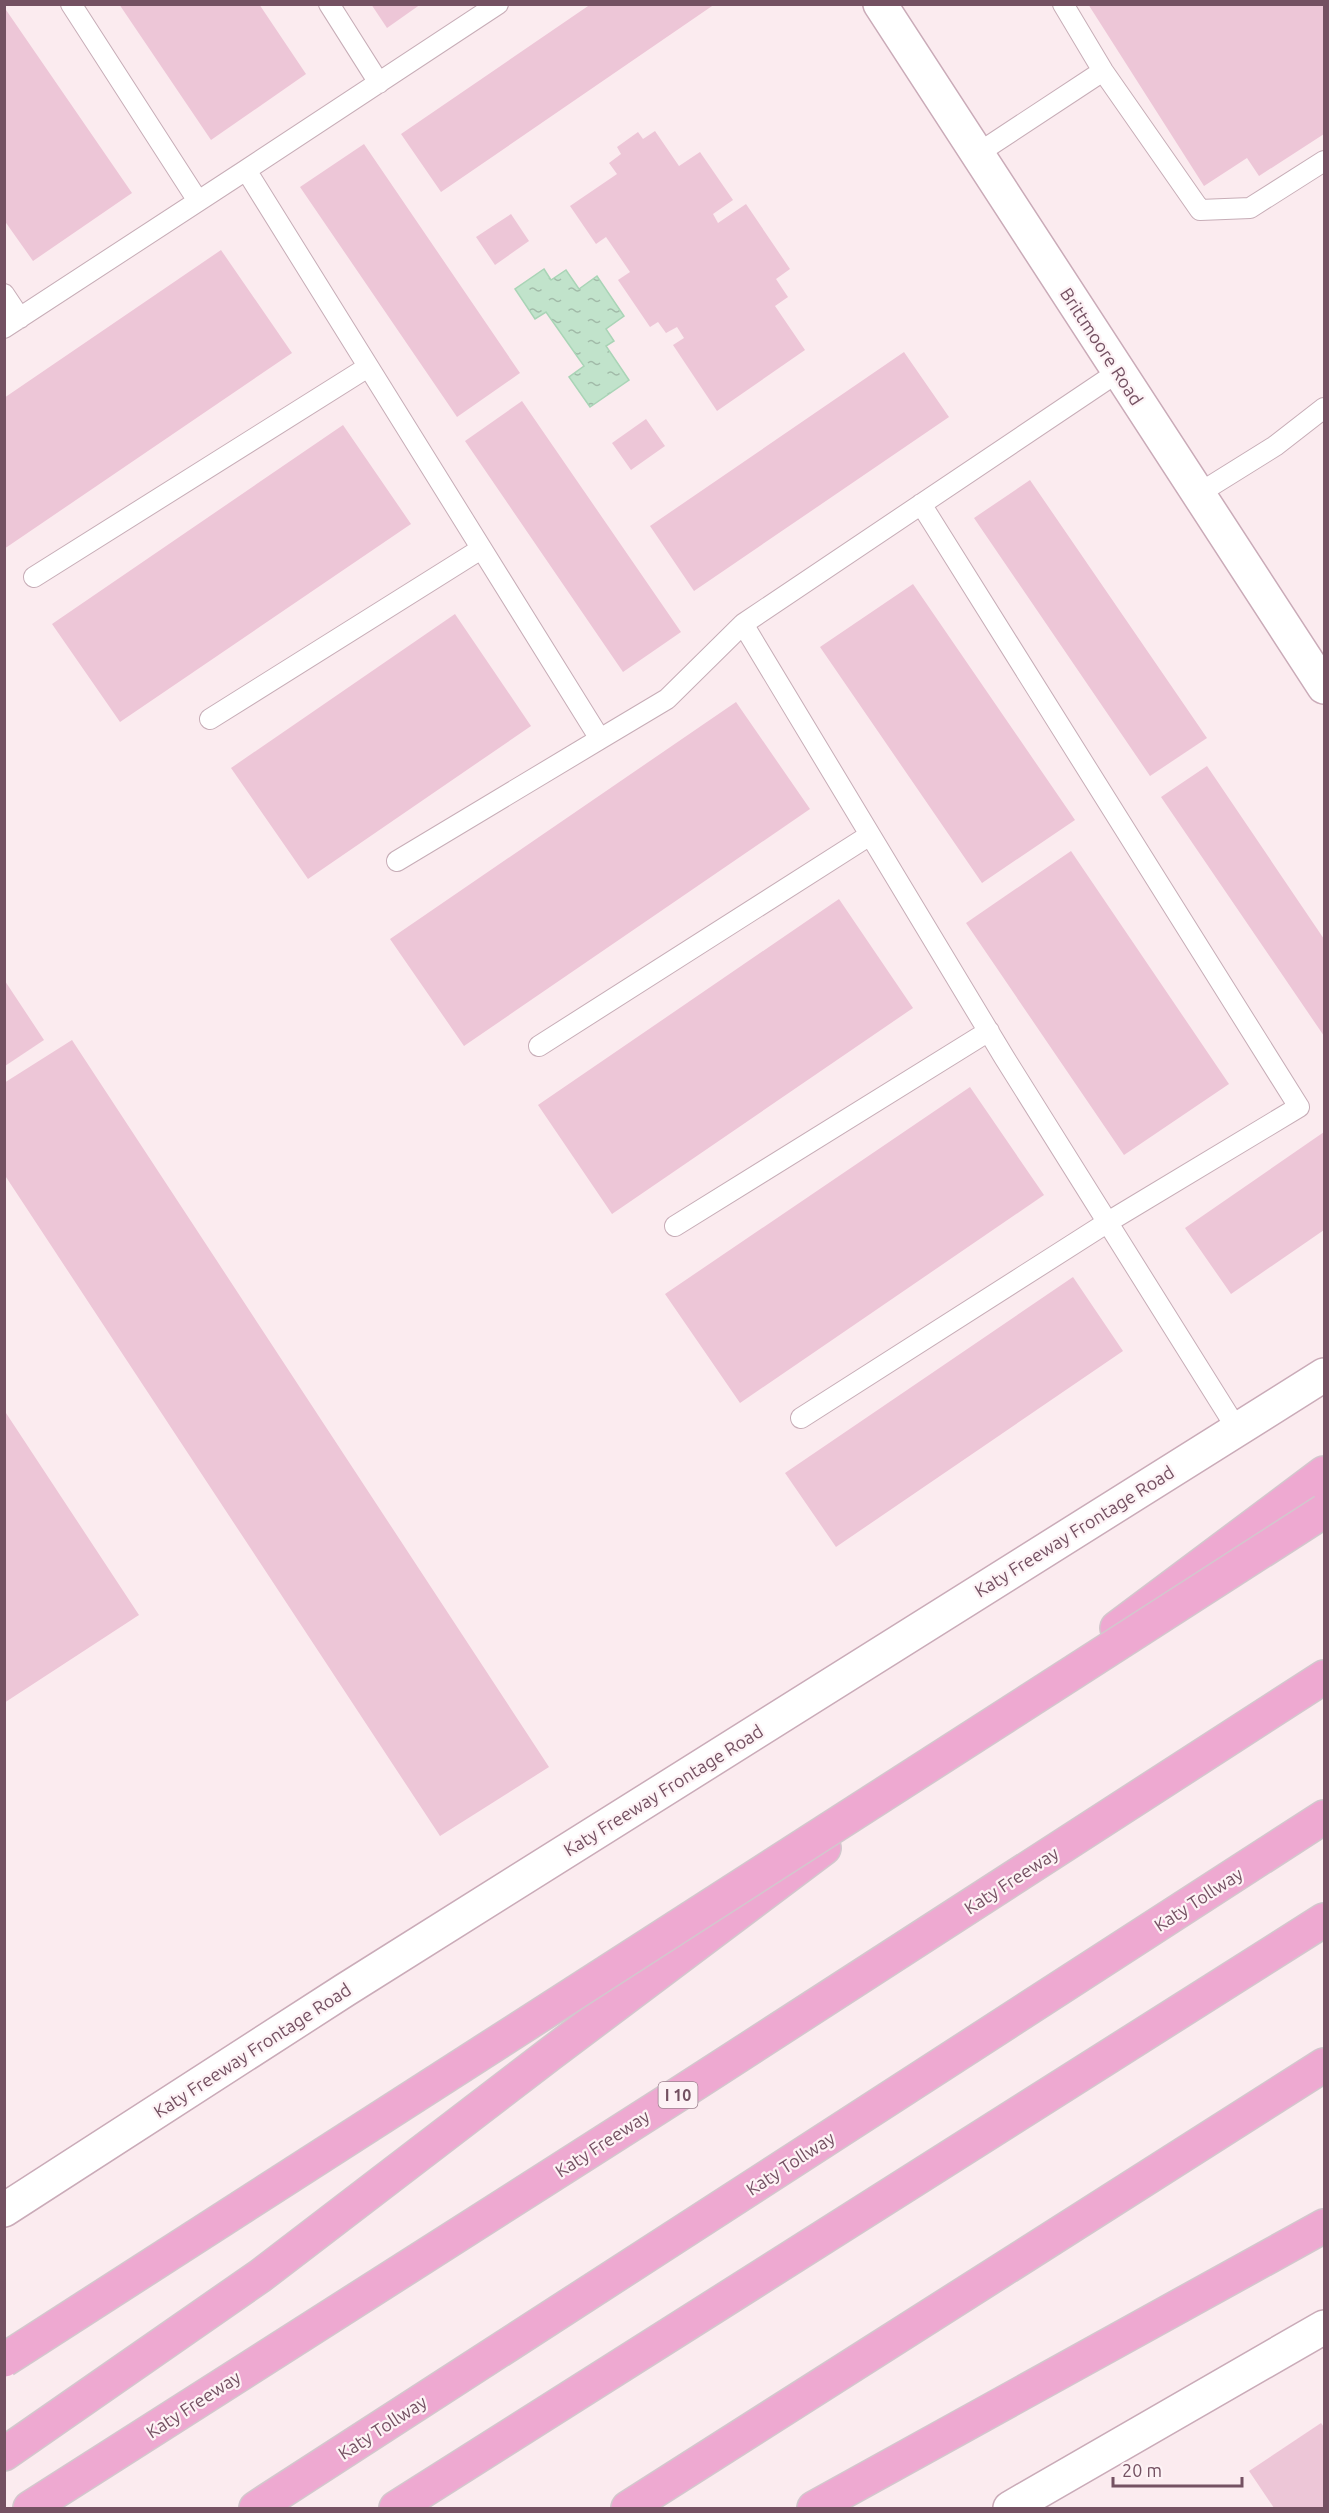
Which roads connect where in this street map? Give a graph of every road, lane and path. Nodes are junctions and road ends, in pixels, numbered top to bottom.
1 (71, 4) edge
2 (329, 4) edge
3 (498, 4) edge
4 (880, 4) edge
5 (1063, 4) edge
6 (1103, 71) junction
7 (379, 83) junction
8 (977, 154) junction
9 (1324, 161) edge
10 (246, 170) junction
11 (198, 201) junction
12 (4, 294) edge
13 (12, 323) edge
14 (368, 367) junction
15 (1118, 372) junction
16 (1324, 408) edge
17 (1198, 494) junction
18 (921, 504) junction
19 (481, 549) junction
20 (34, 577) dead end
21 (743, 624) junction
22 (1324, 687) edge
23 (210, 719) dead end
24 (600, 739) junction
25 (870, 835) junction
26 (397, 861) dead end
27 (989, 1031) junction
28 (539, 1046) dead end
29 (1108, 1222) junction
30 (675, 1226) dead end
31 (1324, 1375) edge
32 (801, 1418) dead end
33 (1237, 1428) junction
34 (1324, 1473) edge
35 (1324, 1511) edge
36 (1324, 1677) edge
37 (1324, 1817) edge
38 (1324, 1920) edge
39 (1324, 2065) edge
40 (4, 2210) edge
41 (1324, 2226) edge
42 (1324, 2327) edge
43 (4, 2360) edge
44 (4, 2454) edge
45 (30, 2508) edge
46 (256, 2508) edge
47 (396, 2508) edge
48 (628, 2508) edge
49 (814, 2508) edge
50 (1010, 2508) edge

1 - 11 lane
2 - 7 lane
3 - 7 lane
4 - 8 main road, Brittmoore Road
5 - 6 lane
6 - 8 lane
6 - 9 lane
7 - 10 lane
8 - 15 main road, Brittmoore Road
10 - 11 lane
10 - 14 lane
11 - 13 lane
12 - 13 lane
14 - 19 lane
14 - 20 lane
15 - 17 main road, Brittmoore Road
15 - 18 lane
16 - 17 lane
17 - 22 main road, Brittmoore Road
18 - 21 lane
18 - 29 lane
19 - 23 lane
19 - 24 lane
21 - 24 lane
21 - 25 lane
24 - 26 lane
25 - 27 lane
25 - 28 lane
27 - 29 lane
27 - 30 lane
29 - 32 lane
29 - 33 lane
31 - 33 main road, Katy Freeway Frontage Road
33 - 40 main road, Katy Freeway Frontage Road
34 - 44 highway
35 - 43 highway, bridge
36 - 45 highway, Katy Freeway / I 10
37 - 46 highway, Katy Tollway
38 - 47 highway
39 - 48 highway
41 - 49 highway
42 - 50 main road

